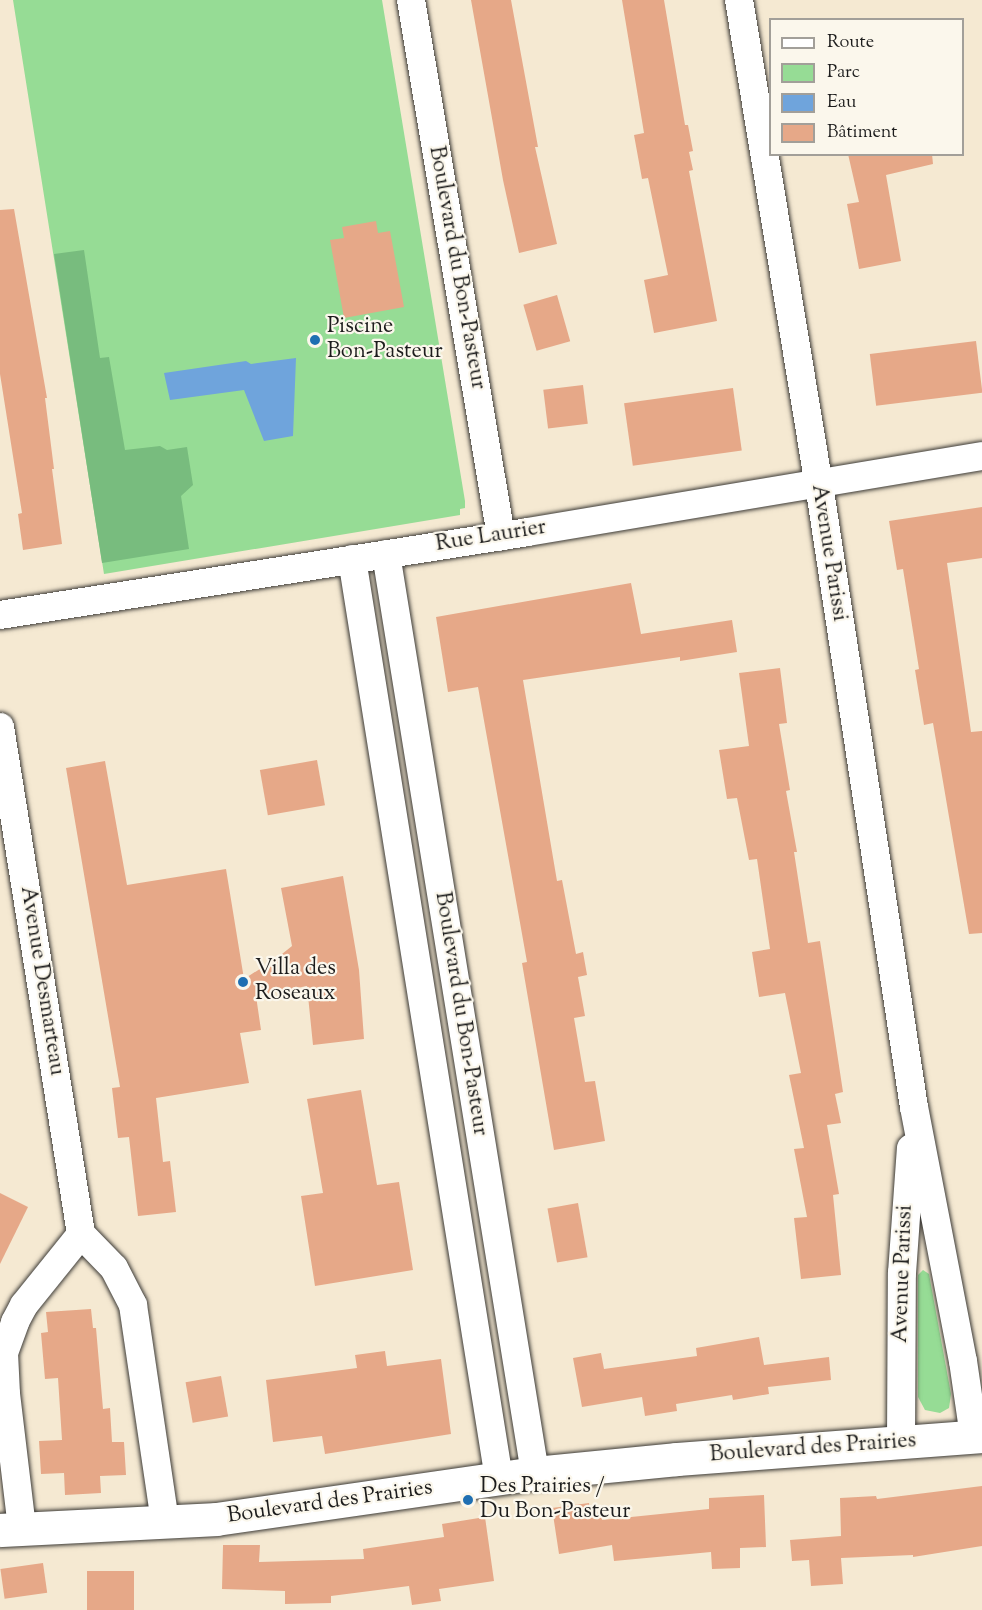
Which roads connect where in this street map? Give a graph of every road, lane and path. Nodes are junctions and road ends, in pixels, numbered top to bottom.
1 (411, 0) edge
2 (739, 0) edge
3 (982, 456) edge
4 (818, 483) junction
5 (501, 536) junction
6 (386, 554) junction
7 (352, 559) junction
8 (0, 615) edge
9 (0, 727) edge
10 (914, 1107) junction
11 (81, 1234) junction
12 (978, 1436) edge
13 (901, 1442) junction
14 (535, 1473) junction
15 (499, 1479) junction
16 (165, 1523) junction
17 (11, 1529) edge

1 - 5 street, Boulevard du Bon-Pasteur
2 - 4 street, Avenue Parissi
3 - 4 street, Rue Laurier
4 - 5 street, Rue Laurier
4 - 10 street, Avenue Parissi
5 - 6 street, Rue Laurier
6 - 7 street, Rue Laurier
6 - 14 street, Boulevard du Bon-Pasteur
7 - 8 street, Rue Laurier
7 - 15 street, Boulevard du Bon-Pasteur
9 - 11 street, Avenue Desmarteau
10 - 12 street, Avenue Parissi
10 - 13 street, Avenue Parissi
11 - 16 street
11 - 17 street
12 - 13 street, Boulevard des Prairies
13 - 14 street, Boulevard des Prairies
14 - 15 street, Boulevard des Prairies
15 - 16 street, Boulevard des Prairies
16 - 17 street, Boulevard des Prairies

